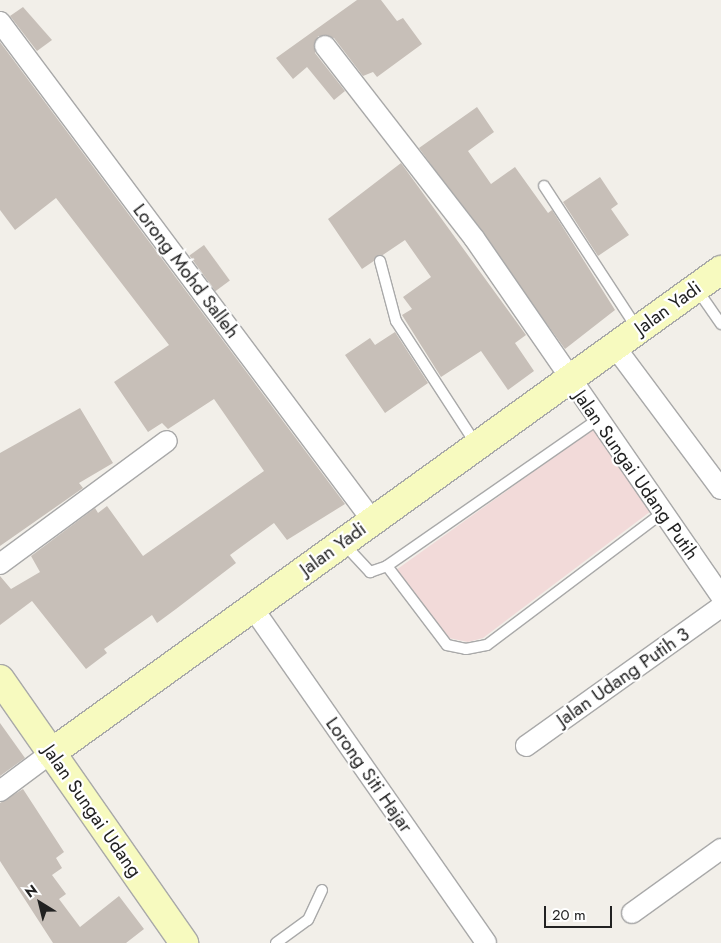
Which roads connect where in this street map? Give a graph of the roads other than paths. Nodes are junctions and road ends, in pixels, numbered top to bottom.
1 (0, 22) edge
2 (325, 46) dead end
3 (544, 186) dead end
4 (380, 261) dead end
5 (721, 270) edge
6 (696, 287) junction
7 (721, 324) edge
8 (637, 329) junction
9 (615, 347) junction
10 (568, 379) junction
11 (596, 420) junction
12 (167, 441) dead end
13 (476, 445) junction
14 (721, 489) edge
15 (662, 513) junction
16 (372, 520) junction
17 (342, 542) junction
18 (0, 564) edge
19 (387, 566) junction
20 (721, 596) edge
21 (252, 607) junction
22 (721, 608) edge
23 (0, 679) edge
24 (526, 746) dead end
25 (51, 753) junction
26 (0, 791) edge
27 (721, 849) edge
28 (322, 890) dead end
29 (632, 913) dead end
30 (184, 943) edge
31 (276, 943) edge
32 (486, 943) edge

1 - 16 street, Lorong Mohd Salleh
2 - 10 street, Jalan Sungai Udang Putih
3 - 8 lane
4 - 13 lane
5 - 6 street, Jalan Yadi
6 - 7 lane
6 - 8 street, Jalan Yadi
8 - 9 street, Jalan Yadi
9 - 10 street, Jalan Yadi
9 - 14 street, Jalan Yadi
10 - 11 street, Jalan Sungai Udang Putih
10 - 13 street, Jalan Yadi
11 - 15 street, Jalan Sungai Udang Putih
11 - 19 lane
12 - 18 street
13 - 16 street, Jalan Yadi
15 - 19 lane
15 - 20 street, Jalan Sungai Udang Putih
16 - 17 street, Jalan Yadi
17 - 19 lane
17 - 21 street, Jalan Yadi
21 - 25 street, Jalan Yadi
21 - 32 street, Lorong Siti Hajar
22 - 24 street, Jalan Udang Putih 3
23 - 25 street, Jalan Sungai Udang
25 - 26 street
25 - 30 street, Jalan Sungai Udang
27 - 29 street
28 - 31 lane

